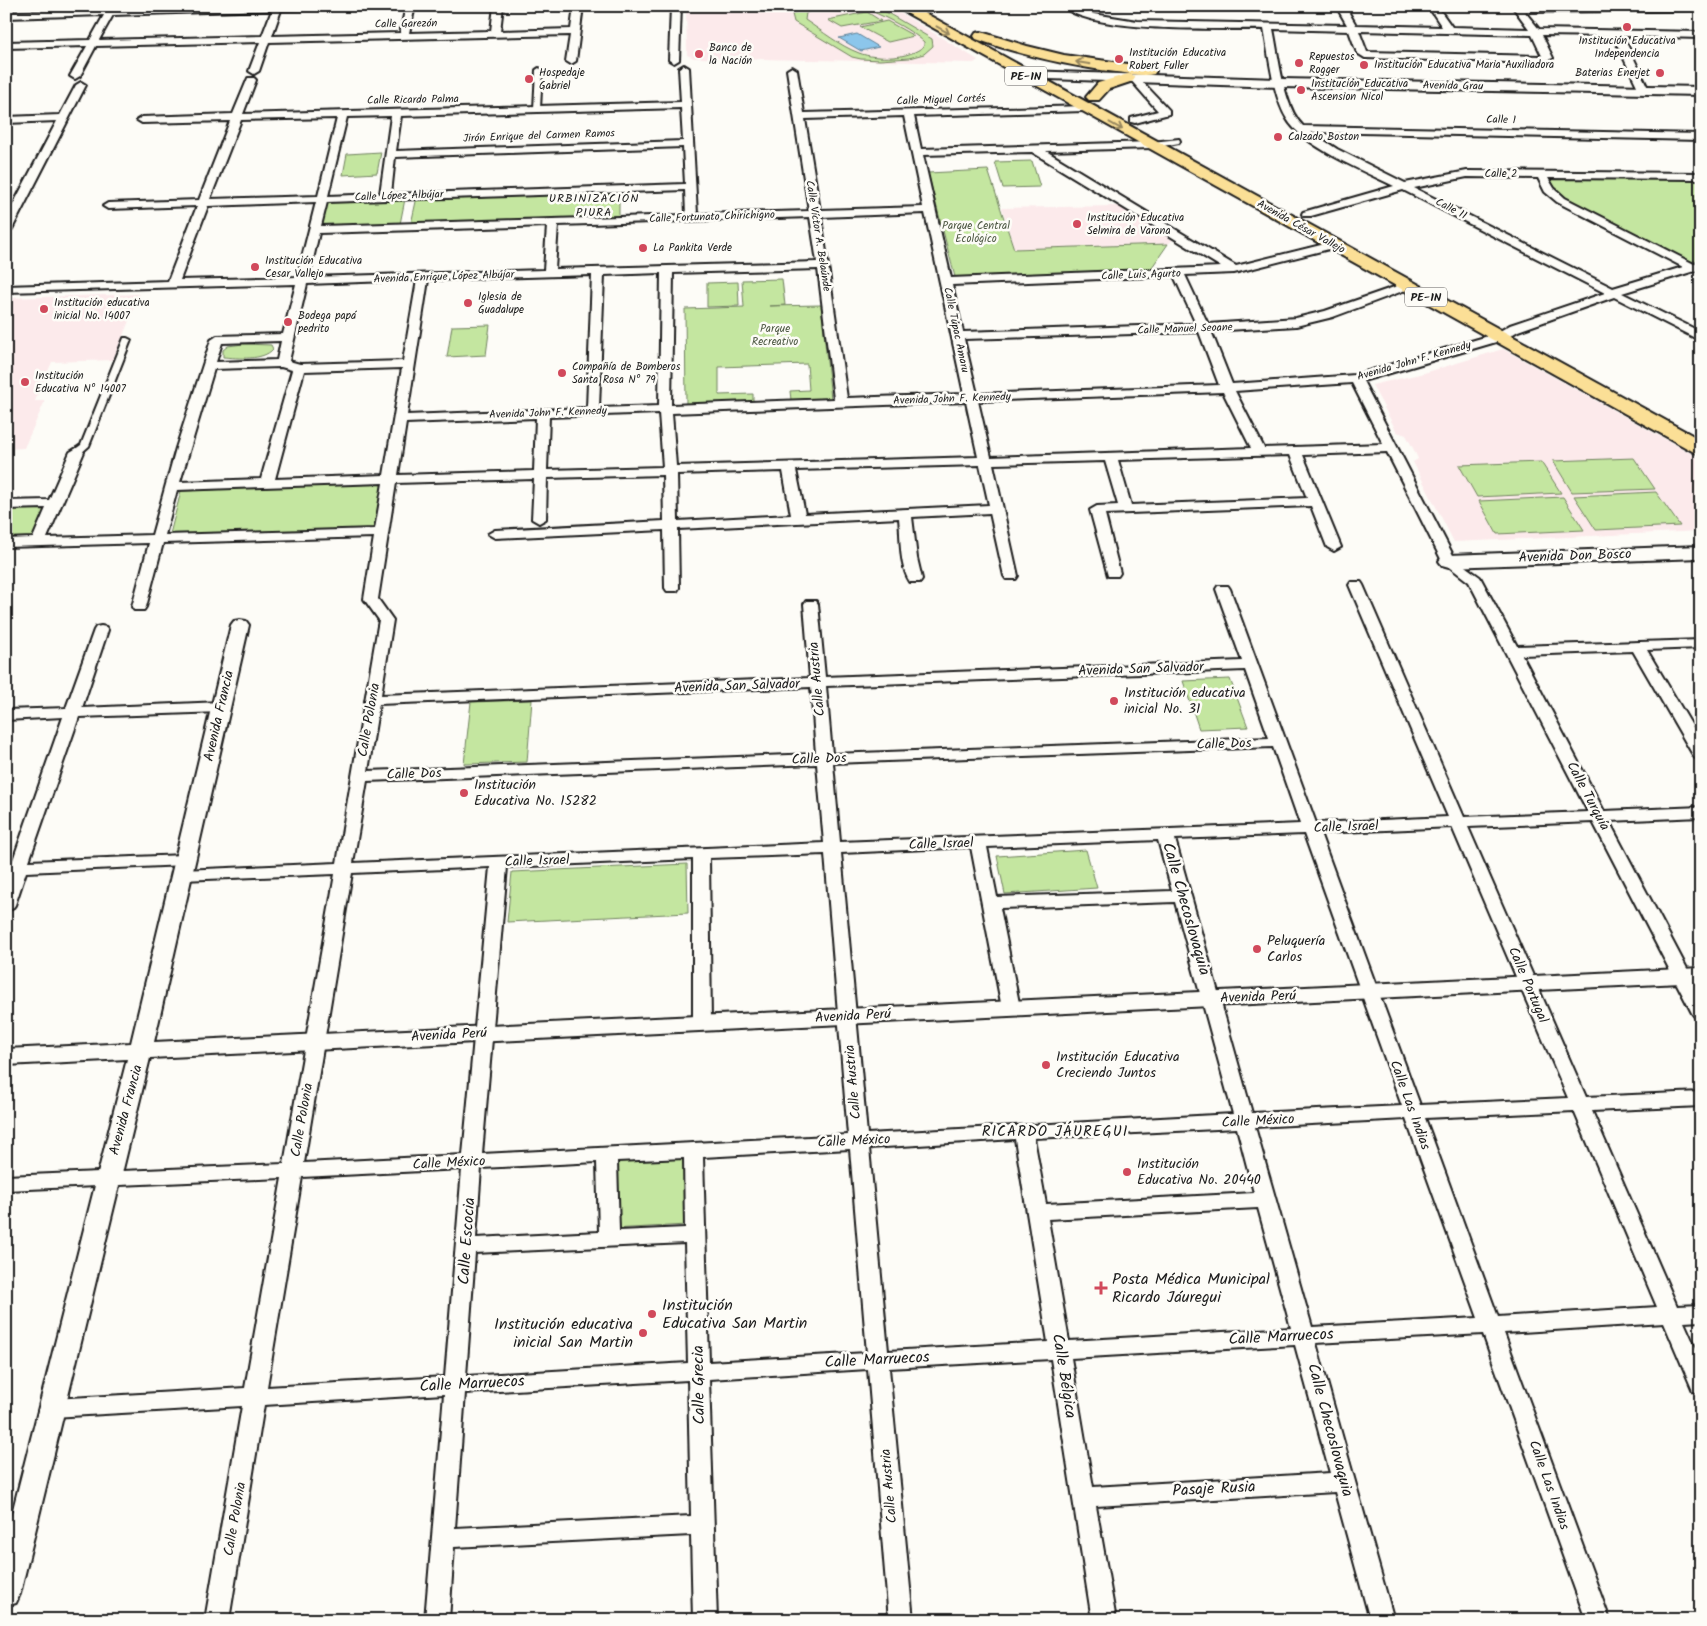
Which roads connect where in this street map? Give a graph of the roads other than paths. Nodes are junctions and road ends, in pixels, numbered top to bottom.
1 (322, 6) edge
2 (411, 6) edge
3 (499, 6) edge
4 (579, 6) edge
5 (676, 6) edge
6 (900, 6) edge
7 (946, 6) edge
8 (1066, 6) edge
9 (1340, 6) edge
10 (1432, 6) edge
11 (1695, 6) edge
12 (278, 7) edge
13 (926, 8) edge
14 (1517, 8) edge
15 (112, 9) edge
16 (1701, 12) edge
17 (6, 15) edge
18 (1268, 26) junction
19 (1353, 28) junction
20 (1449, 30) junction
21 (576, 32) junction
22 (1536, 32) junction
23 (495, 34) junction
24 (1617, 34) junction
25 (404, 35) junction
26 (1701, 35) edge
27 (980, 36) junction
28 (266, 38) junction
29 (94, 43) junction
30 (6, 46) edge
31 (674, 60) dead end
32 (571, 61) dead end
33 (684, 68) dead end
34 (539, 70) dead end
35 (792, 70) dead end
36 (1149, 71) dead end
37 (253, 75) joint
38 (1025, 75) junction
39 (1056, 76) junction
40 (1131, 78) junction
41 (1281, 83) junction
42 (1644, 90) junction
43 (1701, 91) edge
44 (1089, 102) junction
45 (685, 105) junction
46 (537, 109) junction
47 (396, 113) junction
48 (343, 114) junction
49 (908, 114) junction
50 (799, 116) junction
51 (236, 117) junction
52 (65, 118) junction
53 (6, 120) edge
54 (142, 120) dead end
55 (1135, 120) junction
56 (1300, 129) junction
57 (1701, 137) edge
58 (1175, 141) junction
59 (687, 144) junction
60 (1152, 145) junction
61 (1035, 149) junction
62 (917, 152) junction
63 (391, 154) junction
64 (1541, 174) junction
65 (1701, 176) edge
66 (1406, 186) junction
67 (690, 187) junction
68 (386, 196) junction
69 (322, 199) junction
70 (203, 202) junction
71 (108, 206) dead end
72 (930, 210) junction
73 (11, 213) edge
74 (814, 214) junction
75 (1307, 214) junction
76 (692, 218) junction
77 (553, 222) junction
78 (6, 229) edge
79 (314, 230) junction
80 (1333, 245) junction
81 (823, 266) junction
82 (1698, 267) edge
83 (666, 270) junction
84 (1234, 270) junction
85 (598, 272) junction
86 (548, 274) junction
87 (1179, 274) junction
88 (423, 277) junction
89 (302, 281) junction
90 (946, 282) junction
91 (172, 284) junction
92 (1407, 286) junction
93 (6, 289) edge
94 (1615, 293) junction
95 (1204, 328) junction
96 (1506, 332) junction
97 (958, 336) junction
98 (1701, 337) edge
99 (288, 338) junction
100 (126, 340) dead end
101 (282, 363) junction
102 (409, 364) junction
103 (209, 366) junction
104 (299, 368) junction
105 (1356, 379) junction
106 (1227, 388) junction
107 (972, 398) junction
108 (841, 403) junction
109 (665, 409) junction
110 (593, 412) junction
111 (543, 414) junction
112 (400, 419) junction
113 (1701, 430) edge
114 (1391, 448) junction
115 (1701, 448) edge
116 (1295, 451) junction
117 (77, 452) joint
118 (1258, 452) junction
119 (1110, 456) junction
120 (985, 460) junction
121 (789, 466) junction
122 (670, 470) junction
123 (542, 474) junction
124 (390, 479) junction
125 (267, 483) junction
126 (172, 486) junction
127 (1316, 502) junction
128 (53, 504) junction
129 (6, 505) edge
130 (996, 509) junction
131 (1126, 509) junction
132 (905, 514) junction
133 (540, 519) dead end
134 (799, 519) junction
135 (671, 526) junction
136 (382, 533) junction
137 (495, 534) dead end
138 (157, 540) junction
139 (38, 542) junction
140 (6, 543) edge
141 (1334, 547) dead end
142 (1701, 552) edge
143 (1449, 561) junction
144 (1113, 572) dead end
145 (1011, 576) dead end
146 (915, 579) dead end
147 (1356, 585) dead end
148 (672, 588) dead end
149 (1223, 590) dead end
150 (810, 604) dead end
151 (139, 607) dead end
152 (240, 625) dead end
153 (101, 630) dead end
154 (1701, 644) edge
155 (1637, 646) junction
156 (1512, 651) junction
157 (1250, 665) junction
158 (817, 682) junction
159 (373, 700) junction
160 (220, 707) junction
161 (72, 712) junction
162 (6, 715) edge
163 (1701, 727) edge
164 (1685, 728) junction
165 (1278, 742) junction
166 (1701, 755) edge
167 (824, 759) junction
168 (360, 776) junction
169 (1701, 812) edge
170 (1599, 817) junction
171 (1458, 822) junction
172 (1310, 828) junction
173 (1165, 834) junction
174 (978, 842) junction
175 (832, 848) junction
176 (701, 854) junction
177 (499, 862) junction
178 (19, 867) junction
179 (183, 868) junction
180 (344, 868) junction
181 (1182, 896) junction
182 (991, 903) junction
183 (6, 905) edge
184 (1691, 976) edge
185 (1528, 984) junction
186 (1370, 993) junction
187 (1211, 999) junction
188 (1011, 1008) junction
189 (1701, 1013) edge
190 (847, 1016) junction
191 (702, 1022) junction
192 (483, 1034) junction
193 (315, 1042) junction
194 (141, 1050) junction
195 (6, 1057) edge
196 (1701, 1099) edge
197 (1580, 1104) junction
198 (1413, 1113) junction
199 (1245, 1121) junction
200 (1024, 1133) junction
201 (858, 1141) junction
202 (693, 1151) junction
203 (607, 1155) junction
204 (472, 1162) junction
205 (293, 1170) junction
206 (108, 1179) junction
207 (6, 1183) edge
208 (1266, 1200) junction
209 (1037, 1212) junction
210 (695, 1235) junction
211 (609, 1239) junction
212 (467, 1246) junction
213 (1701, 1312) edge
214 (1670, 1314) junction
215 (1490, 1325) junction
216 (1304, 1336) junction
217 (1060, 1350) junction
218 (878, 1360) junction
219 (699, 1370) junction
220 (456, 1385) junction
221 (1701, 1386) edge
222 (255, 1396) junction
223 (53, 1408) junction
224 (1344, 1482) junction
225 (1084, 1497) junction
226 (702, 1524) junction
227 (444, 1538) junction
228 (11, 1559) edge
229 (6, 1594) edge
230 (218, 1620) edge
231 (437, 1620) edge
232 (704, 1620) edge
233 (901, 1620) edge
234 (1104, 1620) edge
235 (1382, 1620) edge
236 (1598, 1620) edge

1 - 12 street
2 - 25 street
3 - 23 street
4 - 21 street
5 - 31 street
6 -> 38 main road, Avenida César Vallejo / PE-1N
7 - 13 street
8 - 18 street
9 - 19 street
10 - 20 street
11 - 14 street
11 - 16 street
12 - 15 street
12 - 28 street
13 - 27 main road, Avenida César Vallejo / PE-1N
14 - 22 street
15 - 17 street
15 - 29 street
18 - 19 street
18 - 41 street, Calle 11
19 - 20 street
19 - 22 street
20 - 22 street
21 - 23 street, Calle Garezón
21 - 32 street
22 - 24 street
23 - 25 street, Calle Garezón
24 - 26 street
24 - 42 street
25 - 28 street, Calle Garezón
36 -> 27 main road
27 - 39 main road, Avenida César Vallejo / PE-1N
28 - 29 street, Calle Garezón
28 - 37 street
29 - 30 street, Calle Garezón
29 - 52 street
33 - 45 street
34 - 46 street
35 - 50 street, Calle Víctor A. Belaúnde
37 - 51 street
38 - 39 main road, Avenida Grau
38 - 44 main road, Avenida César Vallejo / PE-1N
39 - 40 main road, Avenida Grau
39 - 44 main road, Avenida César Vallejo / PE-1N
40 - 41 main road, Avenida Grau
40 - 44 main road
40 - 55 street
41 - 42 main road, Avenida Grau
41 - 56 street, Calle 11
42 - 43 main road, Avenida Grau
44 - 49 street, Calle Miguel Cortés
44 - 55 main road, Avenida César Vallejo / PE-1N
44 -> 60 main road, Avenida César Vallejo / PE-1N
45 - 46 street, Calle Ricardo Palma
45 - 59 street
46 - 47 street, Calle Ricardo Palma
47 - 48 street, Calle Ricardo Palma
47 - 63 street
48 - 51 street, Calle Ricardo Palma
48 - 69 street
49 - 50 street, Calle Miguel Cortés
49 - 62 street, Calle Túpac Amaru
50 - 74 street, Calle Víctor A. Belaúnde
51 - 54 street, Calle Ricardo Palma
51 - 70 street
52 - 53 street
52 - 73 street
55 - 58 main road, Avenida César Vallejo / PE-1N
56 - 57 street, Calle 1
56 - 66 street, Calle 11
58 - 60 street
58 - 75 main road, Avenida César Vallejo / PE-1N
59 - 63 street, Jirón Enrique del Carmen Ramos
59 - 67 street
60 - 61 street
60 - 80 main road, Avenida César Vallejo / PE-1N
61 - 62 street
61 - 84 street
62 - 72 street, Calle Túpac Amaru
63 - 68 street
64 - 65 street, Calle 2
64 - 66 street, Calle 2
64 - 82 street
66 - 75 street, Calle 2
66 - 94 street, Calle 11
67 - 68 street, Calle López Albújar
67 - 76 street
68 - 69 street, Calle López Albújar
69 - 70 street, Calle López Albújar
69 - 79 street
70 - 71 street, Calle López Albújar
70 - 91 street
72 - 74 street, Calle Fortunato Chirichigno
72 - 90 street, Calle Túpac Amaru
73 - 78 street
74 - 76 street, Calle Fortunato Chirichigno
74 - 81 street, Calle Víctor A. Belaúnde
75 - 96 main road, Avenida César Vallejo / PE-1N
76 - 77 street, Calle Fortunato Chirichigno
77 - 79 street, Calle Fortunato Chirichigno
77 - 86 street
79 - 89 street
80 - 84 street, Calle Luis Agurto
80 - 92 main road, Avenida César Vallejo / PE-1N
81 - 83 street, Avenida Enrique López Albújar
81 - 108 street, Calle Víctor A. Belaúnde
82 - 94 street
83 - 85 street, Avenida Enrique López Albújar
83 - 109 street
84 - 87 street, Calle Luis Agurto
85 - 86 street, Avenida Enrique López Albújar
85 - 110 street
86 - 88 street, Avenida Enrique López Albújar
87 - 90 street, Calle Luis Agurto
87 - 95 street
88 - 89 street, Avenida Enrique López Albújar
88 - 102 street
89 - 91 street, Avenida Enrique López Albújar
89 - 99 street
90 - 97 street, Calle Túpac Amaru
91 - 93 street, Avenida Enrique López Albújar
92 - 95 street, Calle Manuel Seoane
92 - 96 main road, Avenida César Vallejo / PE-1N
94 - 96 street
94 - 98 street, Calle 11
95 - 97 street, Calle Manuel Seoane
95 - 106 street
96 - 105 street, Avenida John F. Kennedy
96 - 113 main road, Avenida César Vallejo / PE-1N
96 - 115 main road, Avenida César Vallejo / PE-1N
97 - 107 street, Calle Túpac Amaru
99 - 101 street
99 - 103 street
100 - 117 street
101 - 103 street
101 - 104 street
102 - 104 street
102 - 112 street
103 - 126 street
104 - 125 street
105 - 106 street, Avenida John F. Kennedy
105 - 114 street
106 - 107 street, Avenida John F. Kennedy
106 - 118 street
107 - 108 street, Avenida John F. Kennedy
107 - 120 street, Calle Túpac Amaru
108 - 109 street, Avenida John F. Kennedy
109 - 110 street, Avenida John F. Kennedy
109 - 122 street
110 - 111 street, Avenida John F. Kennedy
111 - 112 street, Avenida John F. Kennedy
111 - 123 street
112 - 124 street
114 - 116 street
114 - 143 street
116 - 118 street
116 - 127 street
117 - 128 street
118 - 119 street
119 - 120 street
119 - 131 street
120 - 121 street
120 - 130 street, Calle Túpac Amaru
121 - 122 street
121 - 134 street
122 - 123 street
122 - 135 street
123 - 124 street
123 - 133 street
124 - 125 street
124 - 136 street
125 - 126 street
126 - 138 street
127 - 131 street
127 - 141 street
128 - 129 street
128 - 139 street
130 - 132 street
130 - 145 street, Calle Túpac Amaru
131 - 144 street
132 - 134 street
132 - 146 street
134 - 135 street
135 - 137 street
135 - 148 street
136 - 138 street
136 - 159 street, Calle Polonia
138 - 139 street
138 - 151 street
139 - 140 street
142 - 143 main road, Avenida Don Bosco
143 - 156 street, Calle Turquía
147 - 171 street, Calle Portugal
149 - 157 street, Calle Las Indias
150 - 158 street, Calle Austria
152 - 160 street, Avenida Francia
153 - 161 street
154 - 155 street
155 - 156 street
155 - 164 street
156 - 170 street, Calle Turquía
157 - 158 street, Avenida San Salvador
157 - 165 street, Calle Las Indias
158 - 159 street, Avenida San Salvador
158 - 167 street, Calle Austria
159 - 168 street, Calle Polonia
160 - 161 street
160 - 179 street, Avenida Francia
161 - 162 street
161 - 178 street
163 - 164 street
164 - 166 street
165 - 167 street, Calle Dos
165 - 172 street, Calle Las Indias
167 - 168 street, Calle Dos
167 - 175 street, Calle Austria
168 - 180 street, Calle Polonia
169 - 170 street, Calle Israel
170 - 171 street, Calle Israel
170 - 184 street, Calle Turquía
171 - 172 street, Calle Israel
171 - 185 street, Calle Portugal
172 - 173 street, Calle Israel
172 - 186 street, Calle Las Indias
173 - 174 street, Calle Israel
173 - 181 street, Calle Checoslovaquia
174 - 175 street, Calle Israel
174 - 182 street
175 - 176 street, Calle Israel
175 - 190 street, Calle Austria
176 - 177 street, Calle Israel
176 - 191 street
177 - 180 street, Calle Israel
177 - 192 street, Calle Escocia
178 - 179 street, Calle Israel
178 - 183 street
179 - 180 street, Calle Israel
179 - 194 street, Avenida Francia
180 - 193 street, Calle Polonia
181 - 182 street
181 - 187 street, Calle Checoslovaquia
182 - 188 street
184 - 185 street, Avenida Perú
184 - 189 street, Calle Turquía
185 - 186 street, Avenida Perú
185 - 197 street, Calle Portugal
186 - 187 street, Avenida Perú
186 - 198 street, Calle Las Indias
187 - 188 street, Avenida Perú
187 - 199 street, Calle Checoslovaquia
188 - 190 street, Avenida Perú
190 - 191 street, Avenida Perú
190 - 201 street, Calle Austria
191 - 192 street, Avenida Perú
192 - 193 street, Avenida Perú
192 - 204 street, Calle Escocia
193 - 194 street, Avenida Perú
193 - 205 street, Calle Polonia
194 - 195 street, Avenida Perú
194 - 206 street, Avenida Francia
196 - 197 street, Calle México
197 - 198 street, Calle México
197 - 214 street, Calle Portugal
198 - 199 street, Calle México
198 - 215 street, Calle Las Indias
199 - 200 street, Calle México
199 - 208 street, Calle Checoslovaquia
200 - 201 street, Calle México
200 - 209 street, Calle Bélgica
201 - 202 street, Calle México
201 - 218 street, Calle Austria
202 - 203 street, Calle México
202 - 210 street, Calle Grecia
203 - 204 street, Calle México
203 - 211 street
204 - 205 street, Calle México
204 - 212 street, Calle Escocia
205 - 206 street, Calle México
205 - 222 street, Calle Polonia
206 - 207 street, Calle México
206 - 223 street, Avenida Francia
208 - 209 street
208 - 216 street, Calle Checoslovaquia
209 - 217 street, Calle Bélgica
210 - 211 street
210 - 219 street, Calle Grecia
211 - 212 street
212 - 220 street, Calle Escocia
213 - 214 street, Calle Marruecos
214 - 215 street, Calle Marruecos
214 - 221 street, Calle Portugal
215 - 216 street, Calle Marruecos
215 - 236 street, Calle Las Indias
216 - 217 street, Calle Marruecos
216 - 224 street, Calle Checoslovaquia
217 - 218 street, Calle Marruecos
217 - 225 street, Calle Bélgica
218 - 219 street, Calle Marruecos
218 - 233 street, Calle Austria
219 - 220 street, Calle Marruecos
219 - 226 street, Calle Grecia
220 - 222 street, Calle Marruecos
220 - 227 street, Calle Escocia
222 - 223 street, Calle Marruecos
222 - 230 street, Calle Polonia
223 - 228 street, Avenida Francia
224 - 225 street, Pasaje Rusia
224 - 235 street, Calle Checoslovaquia
225 - 234 street, Calle Bélgica
226 - 227 street
226 - 232 street, Calle Grecia
227 - 231 street, Calle Escocia
228 - 229 street, Avenida Francia

